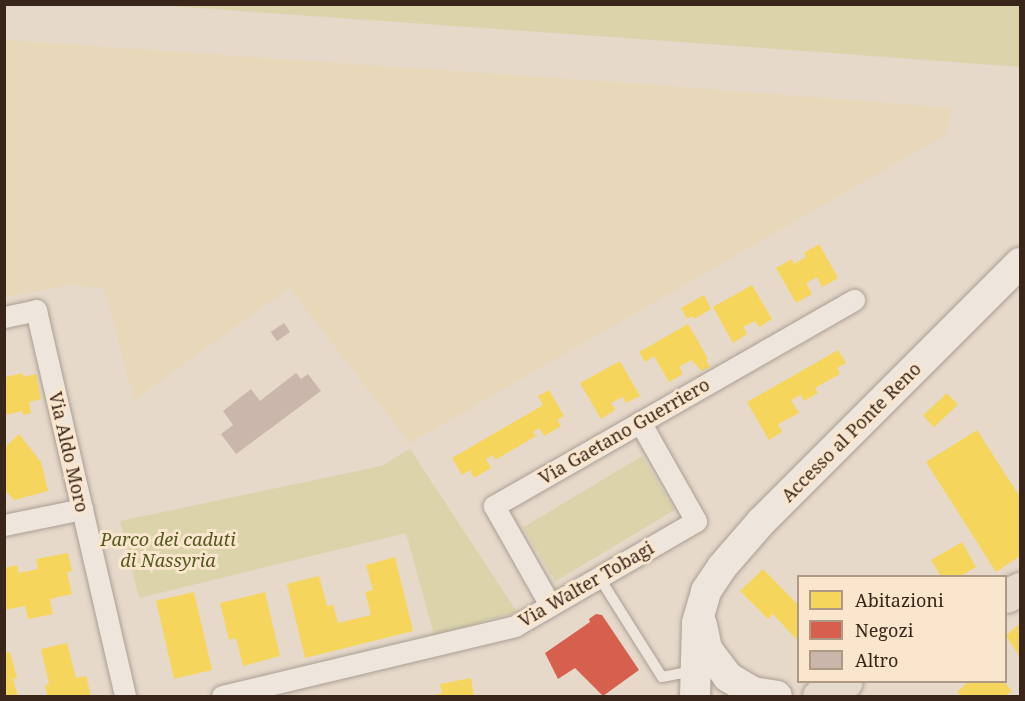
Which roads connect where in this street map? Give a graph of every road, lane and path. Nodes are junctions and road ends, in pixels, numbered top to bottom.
1 (1020, 263) edge
2 (854, 300) dead end
3 (4, 317) edge
4 (640, 422) junction
5 (82, 509) junction
6 (4, 525) edge
7 (598, 577) junction
8 (550, 605) junction
9 (700, 613) junction
10 (695, 683) edge
11 (733, 686) edge
12 (834, 688) edge
13 (125, 696) edge
14 (222, 696) edge
15 (777, 696) edge
16 (788, 696) edge

1 - 9 main road, Accesso al Ponte Reno
2 - 4 street, Via Gaetano Guerriero
3 - 5 street, Via Aldo Moro
4 - 7 street, Via Walter Tobagi
4 - 8 street, Via Gaetano Guerriero
5 - 6 street
5 - 13 street, Via Aldo Moro
7 - 8 street, Via Walter Tobagi
7 - 10 lane
8 - 14 street, Via Walter Tobagi
9 - 10 main road, Accesso al Ponte Reno
9 - 11 main road
11 - 15 main road
12 - 16 main road

